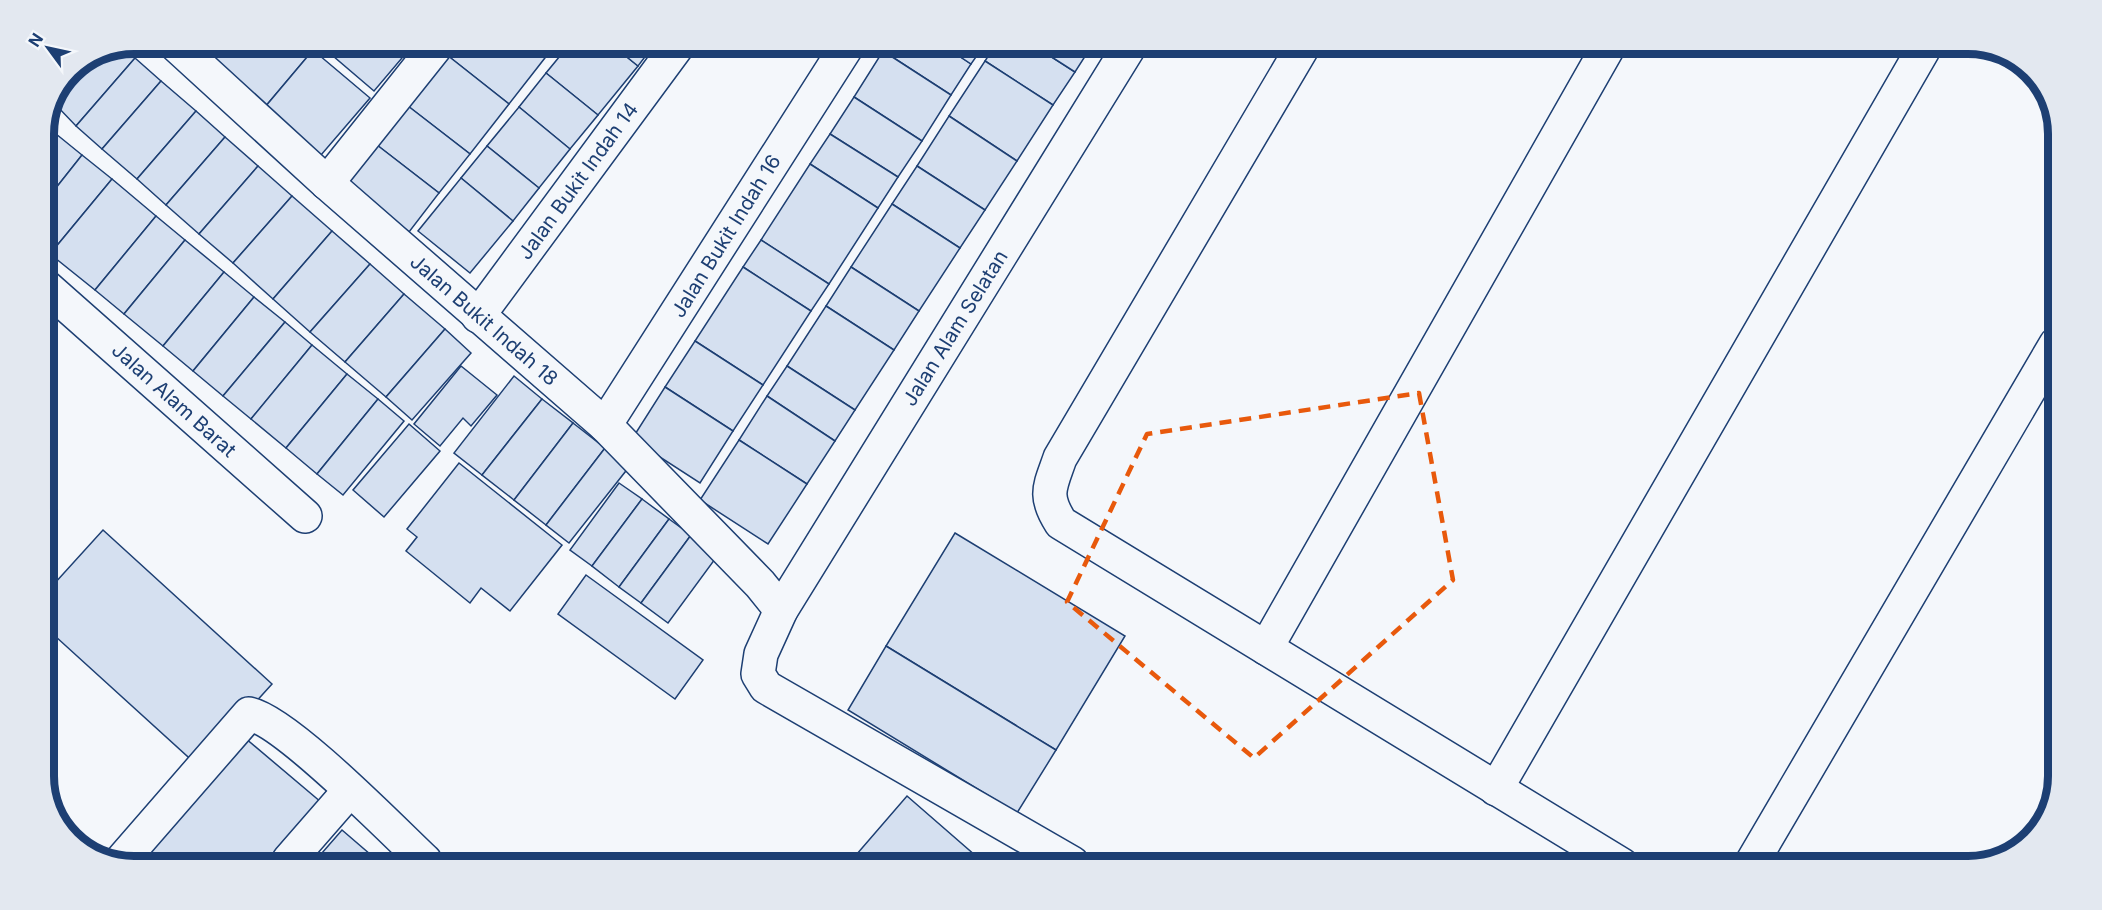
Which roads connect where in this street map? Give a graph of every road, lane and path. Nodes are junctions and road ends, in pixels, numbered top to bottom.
1 (186, 54) edge
2 (430, 54) edge
3 (671, 54) edge
4 (842, 54) edge
5 (1125, 54) edge
6 (1298, 54) edge
7 (1604, 54) edge
8 (1921, 54) edge
9 (327, 183) junction
10 (54, 294) edge
11 (478, 316) junction
12 (2048, 358) edge
13 (605, 426) junction
14 (305, 516) dead end
15 (781, 610) junction
16 (1266, 648) junction
17 (1496, 789) junction
18 (350, 790) junction
19 (126, 855) edge
20 (292, 856) edge
21 (420, 856) edge
22 (1060, 856) edge
23 (1607, 856) edge
24 (1756, 856) edge

1 - 9 street, Jalan Bukit Indah 18
2 - 9 street
3 - 11 street, Jalan Bukit Indah 14
4 - 13 street, Jalan Bukit Indah 16
5 - 15 street, Jalan Alam Selatan
6 - 16 street
7 - 16 street
8 - 17 street
9 - 11 street, Jalan Bukit Indah 18
10 - 14 street, Jalan Alam Barat
11 - 13 street, Jalan Bukit Indah 18
12 - 24 street
13 - 15 street, Jalan Bukit Indah 18
15 - 22 street, Jalan Alam Selatan
16 - 17 street
17 - 23 street
18 - 19 street
18 - 20 street
18 - 21 street

